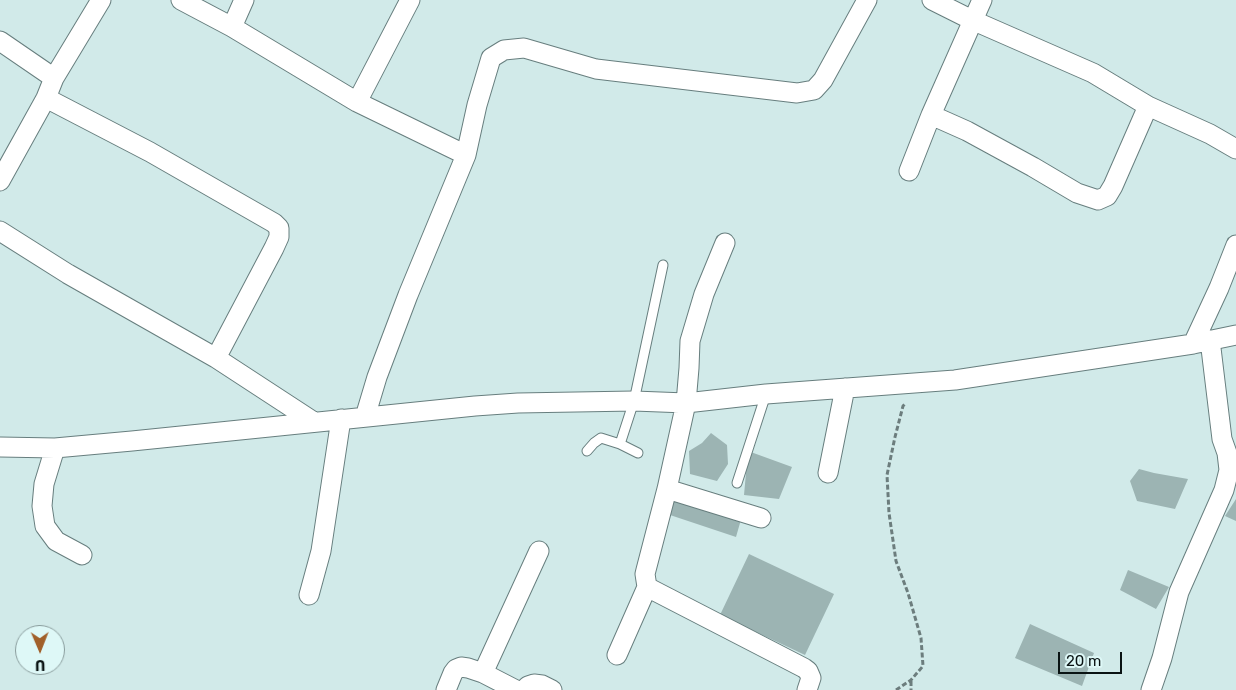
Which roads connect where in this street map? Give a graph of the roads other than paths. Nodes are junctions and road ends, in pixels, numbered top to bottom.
1 (101, 0) edge
2 (181, 0) edge
3 (244, 0) edge
4 (410, 0) edge
5 (867, 0) edge
6 (932, 0) edge
7 (982, 0) edge
8 (972, 20) junction
9 (232, 28) junction
10 (0, 41) edge
11 (54, 78) junction
12 (46, 98) junction
13 (357, 102) junction
14 (1148, 106) junction
15 (931, 115) junction
16 (1236, 149) edge
17 (466, 155) junction
18 (909, 171) dead end
19 (0, 181) edge
20 (0, 231) edge
21 (725, 243) dead end
22 (1236, 245) edge
23 (663, 265) dead end
24 (1236, 335) edge
25 (1202, 342) junction
26 (216, 358) junction
27 (845, 388) junction
28 (766, 394) junction
29 (634, 401) junction
30 (686, 404) junction
31 (366, 417) junction
32 (341, 419) junction
33 (314, 422) junction
34 (620, 444) junction
35 (0, 447) edge
36 (55, 448) junction
37 (586, 451) dead end
38 (638, 453) dead end
39 (828, 473) dead end
40 (737, 483) dead end
41 (667, 489) junction
42 (761, 518) dead end
43 (539, 551) dead end
44 (82, 555) dead end
45 (647, 587) junction
46 (309, 595) dead end
47 (617, 655) dead end
48 (483, 674) junction
49 (446, 690) edge
50 (516, 690) edge
51 (524, 690) edge
52 (552, 690) edge
53 (807, 690) edge
54 (1151, 690) edge

1 - 11 street
2 - 9 street
3 - 9 street
4 - 13 street
5 - 17 street
6 - 8 street
7 - 8 street
8 - 14 street
8 - 15 street
9 - 13 street
10 - 11 street
11 - 12 street
12 - 19 street
12 - 26 street
13 - 17 street
14 - 15 street
14 - 16 street
15 - 18 street
17 - 31 street
20 - 26 street
21 - 30 street
22 - 25 street
23 - 29 lane
24 - 25 street
25 - 27 street
25 - 54 street
26 - 33 street
27 - 28 street
27 - 39 street
28 - 30 street
28 - 40 lane
29 - 30 street
29 - 31 street
29 - 34 lane
30 - 41 street
31 - 32 street
32 - 33 street
32 - 46 street
33 - 36 street
34 - 37 lane
34 - 38 lane
35 - 36 street
36 - 44 street
41 - 42 street
41 - 45 street
43 - 48 street
45 - 47 street
45 - 53 street
48 - 49 street
48 - 50 street
51 - 52 street

